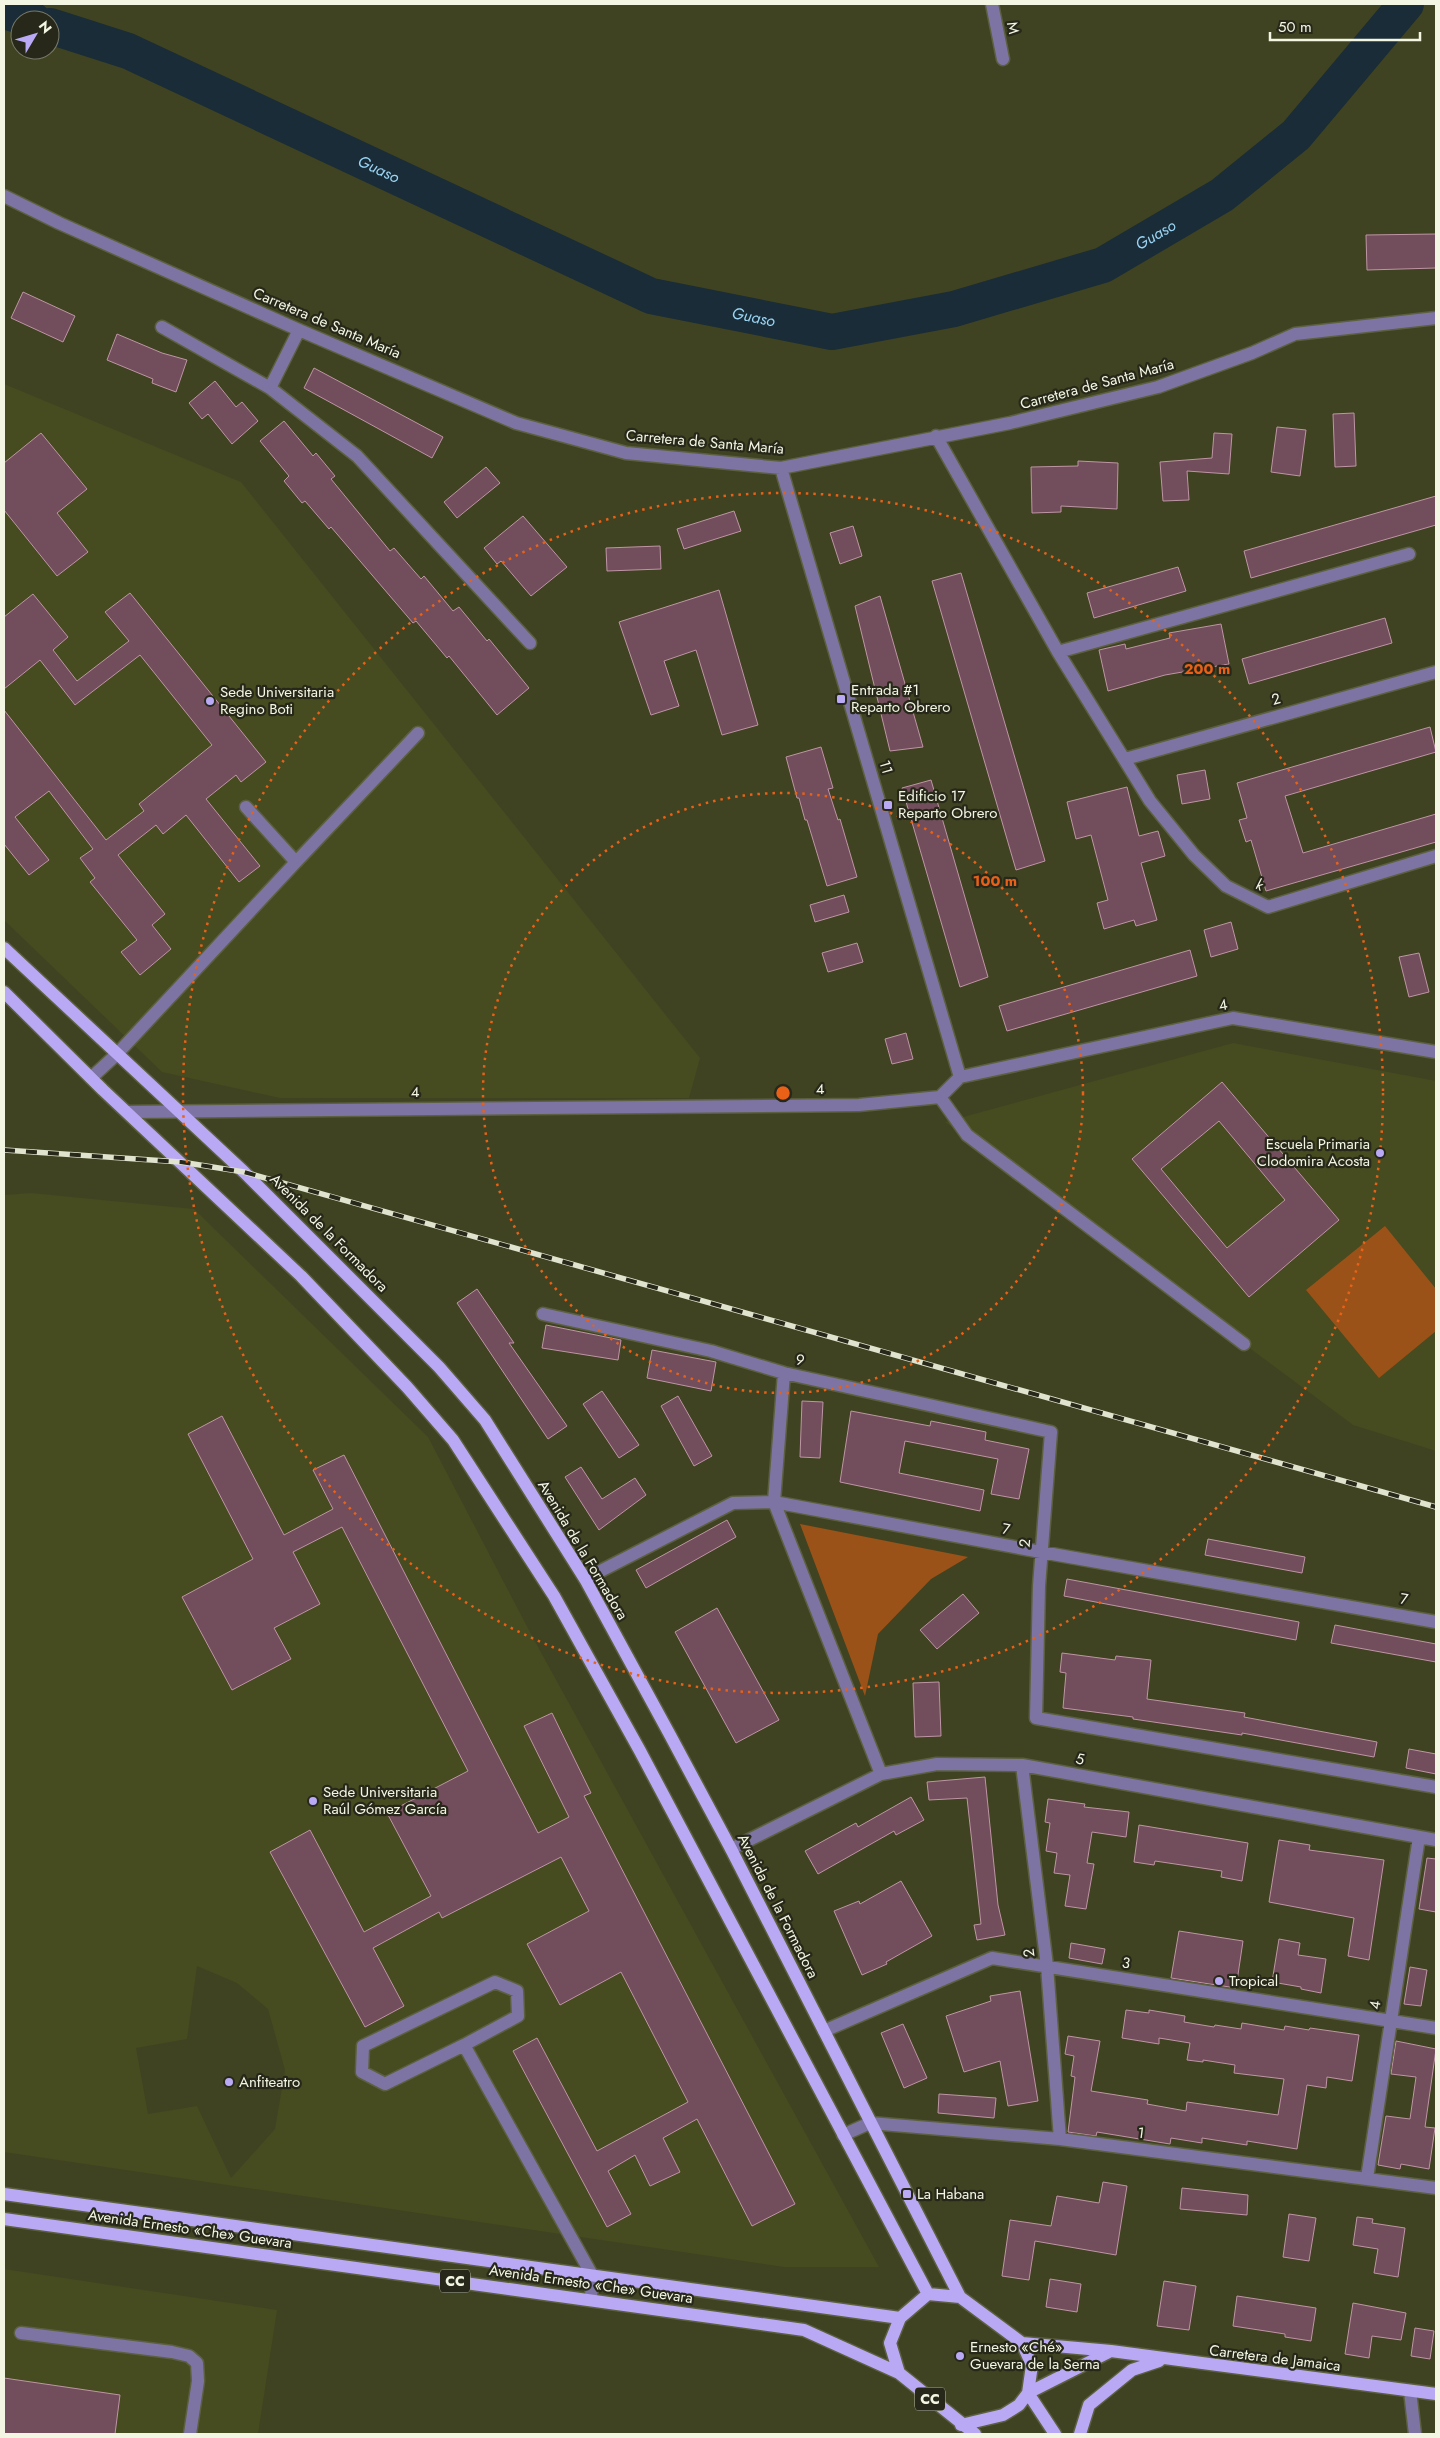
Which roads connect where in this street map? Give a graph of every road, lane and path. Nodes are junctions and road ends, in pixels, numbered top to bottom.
1 (992, 4) edge
2 (1003, 59) dead end
3 (4, 196) edge
4 (1436, 318) edge
5 (162, 327) dead end
6 (299, 330) junction
7 (270, 388) junction
8 (936, 436) junction
9 (781, 468) junction
10 (1409, 554) dead end
11 (530, 643) dead end
12 (1058, 652) junction
13 (1436, 672) edge
14 (418, 733) dead end
15 (1125, 759) junction
16 (246, 807) dead end
17 (1436, 856) edge
18 (296, 862) junction
19 (4, 948) edge
20 (4, 992) edge
21 (1436, 1052) edge
22 (117, 1054) junction
23 (960, 1077) junction
24 (91, 1078) junction
25 (940, 1097) junction
26 (176, 1110) junction
27 (127, 1112) junction
28 (544, 1314) dead end
29 (1244, 1344) dead end
30 (784, 1373) junction
31 (1052, 1432) joint
32 (774, 1502) junction
33 (1041, 1552) junction
34 (585, 1579) junction
35 (1436, 1622) edge
36 (1022, 1765) junction
37 (881, 1774) junction
38 (1436, 1787) edge
39 (1420, 1838) junction
40 (1436, 1840) edge
41 (731, 1849) junction
42 (1046, 1966) junction
43 (1389, 2021) junction
44 (1436, 2028) edge
45 (824, 2031) junction
46 (464, 2045) junction
47 (870, 2123) junction
48 (843, 2135) junction
49 (1060, 2139) junction
50 (1367, 2178) junction
51 (1436, 2188) edge
52 (4, 2194) edge
53 (4, 2219) edge
54 (592, 2275) junction
55 (928, 2294) junction
56 (960, 2297) junction
57 (591, 2300) junction
58 (900, 2318) junction
59 (21, 2333) dead end
60 (1022, 2343) junction
61 (1111, 2351) junction
62 (1162, 2360) junction
63 (899, 2373) junction
64 (1410, 2391) junction
65 (1028, 2394) junction
66 (1436, 2394) edge
67 (961, 2425) junction
68 (190, 2434) edge
69 (975, 2434) edge
70 (1055, 2434) edge
71 (1080, 2434) edge
72 (1415, 2434) edge

1 - 2 street, M
3 - 6 street, Carretera de Santa María
4 - 8 street, Carretera de Santa María
5 - 7 street
6 - 7 street
6 - 9 street, Carretera de Santa María
7 - 11 street
8 - 9 street, Carretera de Santa María
8 - 12 street, k
9 - 23 street, 11
10 - 12 street
12 - 15 street, k
13 - 15 street, 2
14 - 18 street
15 - 17 street, k
16 - 18 street
18 - 22 street
19 - 22 main road, Avenida de la Formadora
20 - 24 main road
21 - 23 street, 4
22 - 24 street
22 - 26 main road, Avenida de la Formadora
23 - 25 street
24 - 27 main road
25 - 26 street, 4
25 - 29 street
26 - 27 street, 4
26 - 34 main road, Avenida de la Formadora
27 - 48 main road
28 - 30 street, 9
30 - 31 street, 9
30 - 32 street
31 - 33 street, 2
32 - 33 street, 7
32 - 34 street, 7
32 - 37 street
33 - 35 street, 7
33 - 38 street, 2
34 - 41 main road, Avenida de la Formadora
36 - 37 street, 5
36 - 39 street, 5
36 - 42 street, 2
37 - 41 street, 5
39 - 40 street, 5
39 - 43 street, 4
41 - 45 main road, Avenida de la Formadora
42 - 43 street, 3
42 - 45 street, 3
42 - 49 street, 2
43 - 44 street, 3
43 - 50 street, 4
45 - 47 main road, Avenida de la Formadora
46 - 46 street
46 - 54 street
47 - 48 street, 1
47 - 49 street, 1
47 - 56 main road, Avenida de la Formadora
48 - 55 main road
49 - 50 street, 1
50 - 51 street, 1
52 - 54 main road, Avenida Ernesto «Che» Guevara / CC
53 - 57 main road, Avenida Ernesto «Che» Guevara / CC
54 - 57 street
54 - 58 main road, Avenida Ernesto «Che» Guevara / CC
55 - 56 main road
55 - 58 main road, CC
56 - 60 main road
57 - 63 main road, Avenida Ernesto «Che» Guevara / CC
58 - 63 main road, CC
59 - 68 street
60 - 61 main road, Carretera de Jamaica
60 - 65 main road
61 - 62 main road, Carretera de Jamaica
61 - 65 main road
62 - 64 main road, Carretera de Jamaica
62 - 71 main road
63 - 67 main road, CC
64 - 66 main road, Carretera de Jamaica
64 - 72 street
65 - 67 main road, CC
65 - 70 main road
67 - 69 main road, CC

